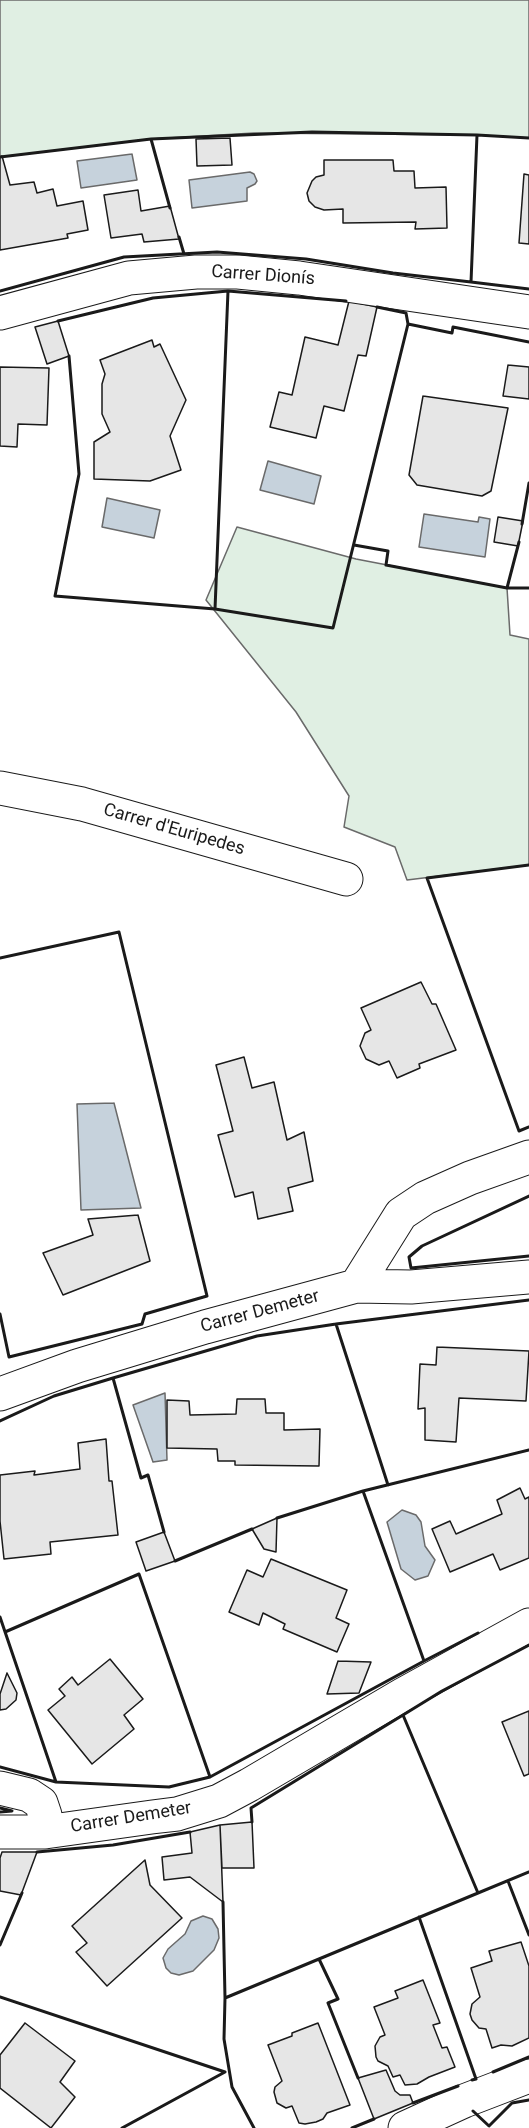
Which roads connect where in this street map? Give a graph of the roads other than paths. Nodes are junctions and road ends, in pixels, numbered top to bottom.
1 (529, 312) edge
2 (0, 314) edge
3 (0, 788) edge
4 (346, 879) dead end
5 (529, 1157) edge
6 (529, 1277) edge
7 (356, 1286) junction
8 (0, 1394) edge
9 (529, 1625) edge
10 (0, 1788) edge
11 (0, 1832) edge
12 (45, 1832) junction
13 (529, 2076) edge
14 (405, 2128) edge

1 - 2 street, Carrer Dionís
3 - 4 street, Carrer d'Euripedes
5 - 7 street
6 - 7 street, Carrer Demeter
7 - 8 street, Carrer Demeter
9 - 12 street, Carrer Demeter
10 - 12 street, Carrer Demeter
11 - 12 street, Carrer Demeter
13 - 14 street

